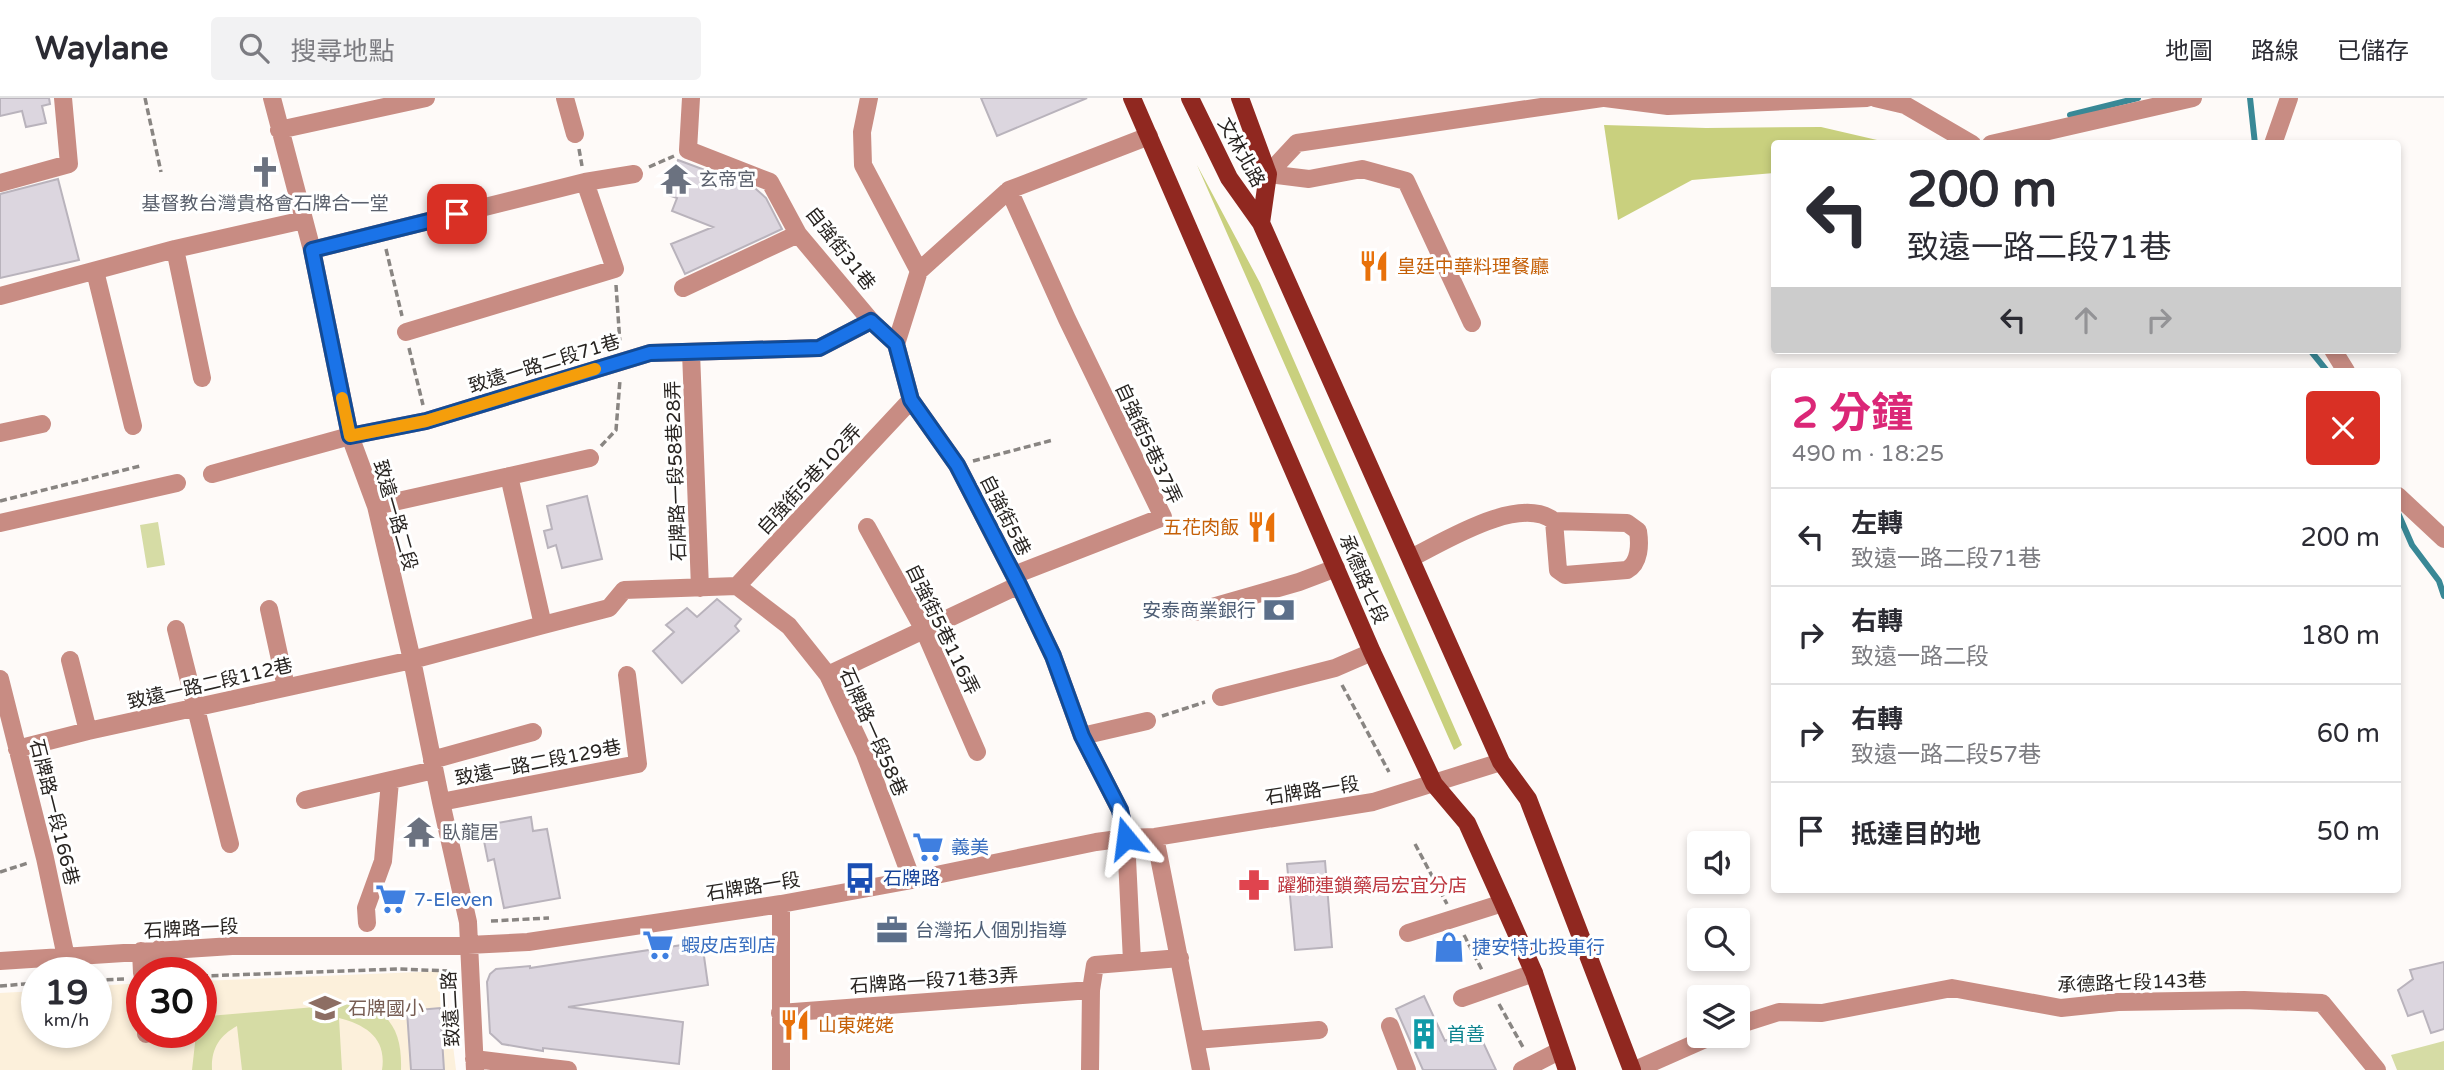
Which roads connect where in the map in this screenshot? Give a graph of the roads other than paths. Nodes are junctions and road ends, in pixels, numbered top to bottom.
1 (63, 98) edge
2 (272, 98) edge
3 (426, 98) edge
4 (565, 98) edge
5 (691, 98) edge
6 (869, 98) edge
7 (1132, 98) edge
8 (1190, 98) edge
9 (1240, 98) edge
10 (1604, 98) edge
11 (1867, 98) edge
12 (1875, 98) edge
13 (2193, 98) edge
14 (2289, 98) edge
15 (279, 130) junction
16 (575, 134) road end
17 (1149, 136) junction
18 (1965, 140) edge
19 (2009, 140) edge
20 (2274, 140) edge
21 (634, 174) road end
22 (1268, 174) junction
23 (585, 181) junction
24 (0, 183) edge
25 (1009, 190) junction
26 (304, 220) junction
27 (1261, 223) junction
28 (798, 234) junction
29 (175, 249) junction
30 (312, 250) junction
31 (95, 271) junction
32 (919, 271) junction
33 (683, 288) dead end
34 (0, 296) edge
35 (871, 321) junction
36 (1472, 323) dead end
37 (406, 332) dead end
38 (896, 344) junction
39 (691, 352) junction
40 (202, 378) dead end
41 (911, 400) junction
42 (42, 424) dead end
43 (132, 426) dead end
44 (0, 433) edge
45 (350, 436) junction
46 (590, 458) dead end
47 (212, 474) dead end
48 (509, 476) junction
49 (177, 483) dead end
50 (2401, 498) edge
51 (376, 506) junction
52 (1554, 521) junction
53 (0, 523) edge
54 (867, 527) dead end
55 (2444, 539) edge
56 (1410, 558) junction
57 (1336, 568) junction
58 (1016, 580) junction
59 (737, 586) junction
60 (700, 588) junction
61 (269, 609) dead end
62 (1195, 612) dead end
63 (543, 625) junction
64 (176, 629) dead end
65 (924, 630) junction
66 (1372, 652) junction
67 (70, 660) dead end
68 (412, 660) junction
69 (626, 675) dead end
70 (828, 675) junction
71 (0, 678) edge
72 (286, 687) junction
73 (1221, 697) road end
74 (195, 708) junction
75 (1147, 720) road end
76 (88, 731) junction
77 (533, 732) dead end
78 (1082, 736) junction
79 (17, 749) junction
80 (977, 752) dead end
81 (1502, 762) junction
82 (433, 765) junction
83 (390, 782) junction
84 (1434, 784) junction
85 (305, 800) dead end
86 (440, 802) junction
87 (1155, 837) junction
88 (1126, 838) junction
89 (230, 845) dead end
90 (912, 880) junction
91 (1503, 903) junction
92 (781, 904) junction
93 (366, 915) dead end
94 (1408, 933) dead end
95 (469, 945) junction
96 (150, 950) junction
97 (66, 957) joint
98 (146, 957) edge
99 (153, 957) edge
100 (1180, 958) junction
101 (21, 960) edge
102 (0, 961) edge
103 (1132, 961) junction
104 (1534, 972) junction
105 (1091, 990) junction
106 (1462, 998) dead end
107 (780, 1013) junction
108 (1750, 1021) edge
109 (1390, 1026) dead end
110 (1319, 1030) dead end
111 (1196, 1040) junction
112 (1687, 1047) edge
113 (1559, 1051) junction
114 (475, 1065) edge
115 (1527, 1068) edge
116 (568, 1070) edge
117 (781, 1070) edge
118 (1090, 1070) edge
119 (1201, 1070) edge
120 (1408, 1070) edge
121 (1567, 1070) edge
122 (1633, 1070) edge
123 (2377, 1070) edge

1 - 24 street
2 - 15 street, 致遠一路二段
3 - 15 street
4 - 16 street
5 - 28 street, 自強街31巷
6 - 32 street
7 - 17 main road, 承德路七段
8 - 27 main road, 文林北路
9 - 22 main road
10 - 11 street
10 - 22 street
12 - 18 street
13 - 19 street
14 - 20 street
15 - 26 street, 致遠一路二段
17 - 25 street
17 - 57 main road, 承德路七段
21 - 23 street
22 - 27 main road
22 - 36 street
23 - 30 street
23 - 37 street
25 - 32 street
25 - 58 street, 自強街5巷37弄
26 - 29 street
26 - 30 street, 致遠一路二段
27 - 56 main road
28 - 33 street
28 - 35 street, 自強街31巷
29 - 31 street
29 - 40 street
30 - 45 street, 致遠一路二段
31 - 34 street
31 - 43 street
32 - 38 street
35 - 38 street, 自強街31巷
35 - 39 street, 致遠一路二段71巷
38 - 41 street, 自強街5巷
39 - 45 street, 致遠一路二段71巷
39 - 60 street, 石牌路一段58巷28弄
41 - 58 street, 自強街5巷
41 - 59 street, 自強街5巷102弄
42 - 44 street
45 - 47 street, 致遠一路二段71巷
45 - 51 street, 致遠一路二段
46 - 48 street
48 - 51 street
48 - 63 street
49 - 53 street
50 - 55 street
51 - 68 street, 致遠一路二段
52 - 52 street
52 - 56 street
54 - 65 street, 自強街5巷116弄
56 - 81 main road
57 - 62 street
57 - 66 main road, 承德路七段
58 - 65 street
58 - 78 street, 自強街5巷
59 - 60 street
59 - 70 street, 石牌路一段58巷
60 - 63 street, 致遠一路二段112巷
61 - 72 street
63 - 68 street, 致遠一路二段112巷
64 - 74 street
65 - 70 street
65 - 80 street, 自強街5巷116弄
66 - 73 street
66 - 84 main road, 承德路七段
67 - 76 street
68 - 72 street, 致遠一路二段112巷
68 - 82 street, 致遠一路二段
69 - 86 street, 致遠一路二段129巷
70 - 90 street, 石牌路一段58巷
71 - 79 street, 石牌路一段166巷
72 - 74 street, 致遠一路二段112巷
74 - 76 street, 致遠一路二段112巷
74 - 89 street
75 - 78 street
76 - 79 street, 致遠一路二段112巷
77 - 82 street
78 - 88 street, 自強街5巷
79 - 97 street, 石牌路一段166巷
81 - 84 street, 石牌路一段
81 - 122 main road
82 - 83 street
82 - 86 street, 致遠一路二段
83 - 85 street
83 - 93 street
84 - 87 street, 石牌路一段
84 - 91 main road, 承德路七段
86 - 95 street, 致遠一路二段
87 - 88 street, 石牌路一段
87 - 100 street
88 - 90 street, 石牌路一段
88 - 103 street, 自強街5巷
90 - 92 street, 石牌路一段
91 - 94 street
91 - 104 main road, 承德路七段
92 - 95 street, 石牌路一段
92 - 107 street
95 - 96 street, 石牌路一段
95 - 114 street, 致遠二路
96 - 97 street, 石牌路一段
96 - 98 street
96 - 99 street
100 - 103 street
100 - 111 street
101 - 102 street, 石牌路一段
103 - 105 street
104 - 106 street
104 - 113 main road, 承德路七段
105 - 107 street, 石牌路一段71巷3弄
105 - 118 street
107 - 117 street
108 - 123 street, 承德路七段143巷
109 - 120 street
110 - 111 street
111 - 119 street
112 - 122 street
113 - 115 street
113 - 121 main road, 承德路七段
114 - 116 street

